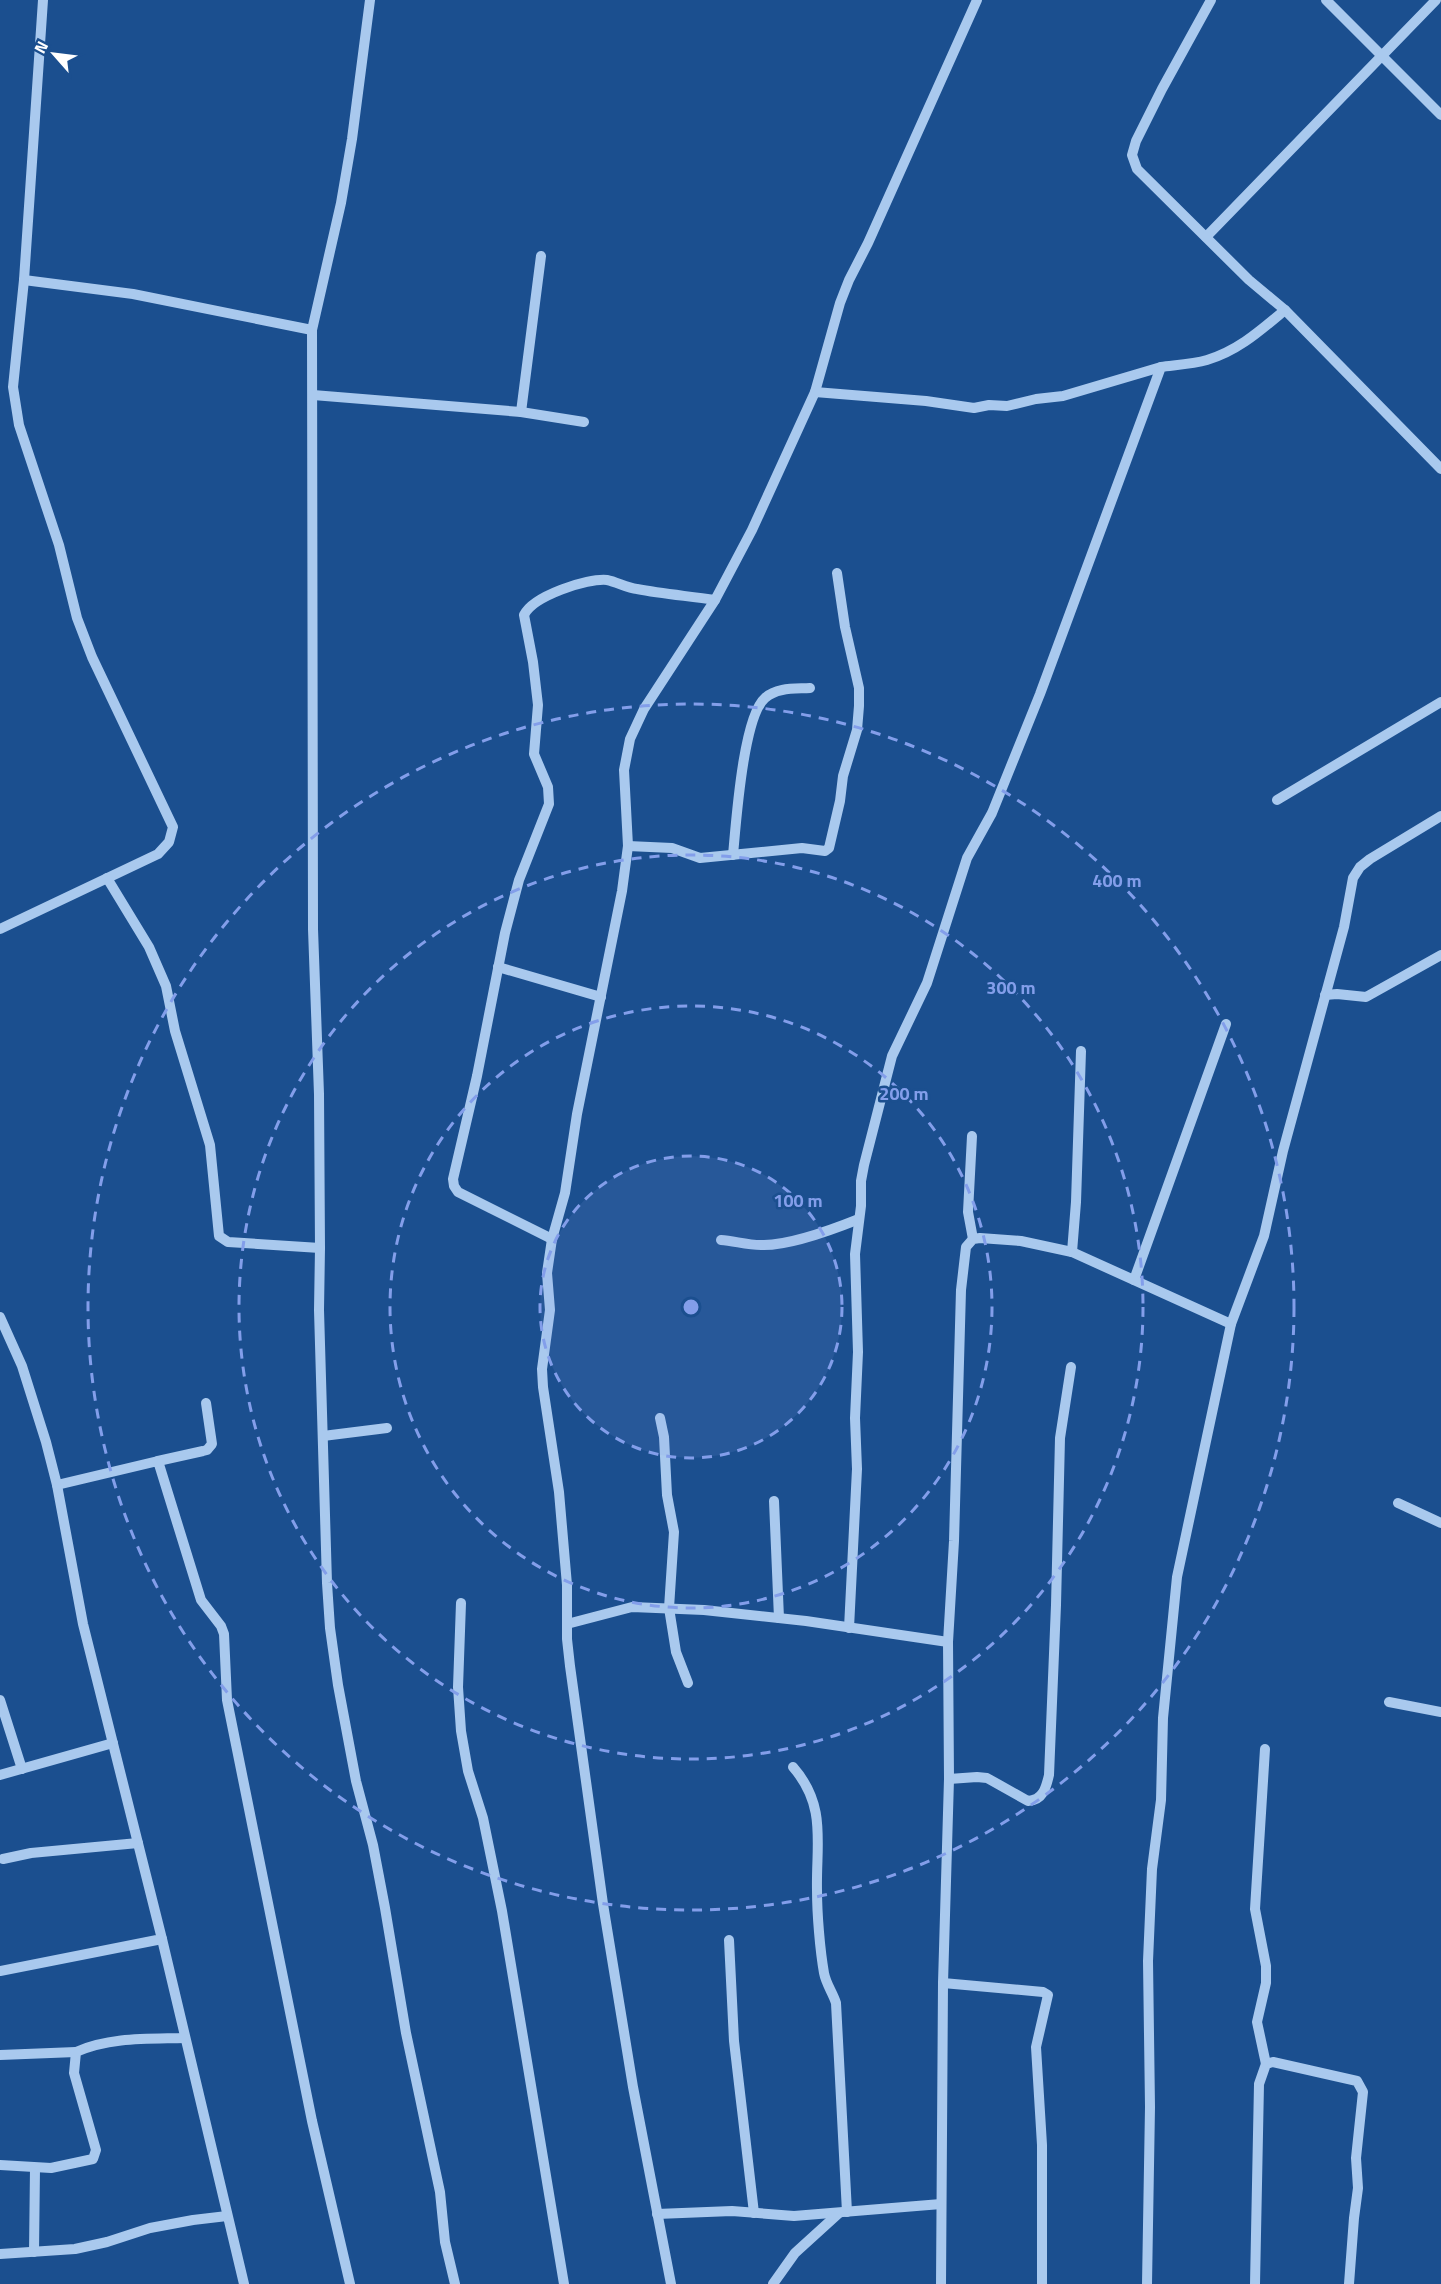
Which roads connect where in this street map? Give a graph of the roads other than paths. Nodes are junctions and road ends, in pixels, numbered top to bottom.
1 (43, 0) edge
2 (370, 0) edge
3 (977, 0) edge
4 (1211, 0) edge
5 (1326, 0) edge
6 (1436, 0) edge
7 (1382, 55) junction
8 (1441, 115) edge
9 (1206, 237) junction
10 (541, 256) dead end
11 (24, 280) junction
12 (1285, 310) junction
13 (312, 330) junction
14 (1161, 366) junction
15 (815, 392) junction
16 (313, 395) junction
17 (521, 412) junction
18 (584, 422) dead end
19 (1441, 469) edge
20 (837, 573) dead end
21 (715, 600) junction
22 (810, 688) dead end
23 (1441, 702) edge
24 (1277, 800) dead end
25 (1441, 816) edge
26 (628, 846) junction
27 (733, 855) junction
28 (107, 878) junction
29 (0, 929) edge
30 (1441, 955) edge
31 (498, 967) junction
32 (1325, 995) junction
33 (601, 997) junction
34 (1226, 1024) dead end
35 (1081, 1051) dead end
36 (972, 1136) dead end
37 (860, 1219) junction
38 (552, 1239) junction
39 (973, 1239) junction
40 (721, 1240) dead end
41 (320, 1248) junction
42 (1071, 1252) junction
43 (1134, 1280) junction
44 (0, 1317) edge
45 (1231, 1324) junction
46 (1071, 1367) dead end
47 (206, 1403) dead end
48 (660, 1418) dead end
49 (387, 1428) dead end
50 (323, 1436) junction
51 (158, 1461) junction
52 (57, 1485) junction
53 (774, 1501) dead end
54 (1398, 1503) dead end
55 (1441, 1523) edge
56 (461, 1603) dead end
57 (669, 1608) junction
58 (779, 1618) junction
59 (567, 1624) junction
60 (849, 1628) junction
61 (948, 1642) junction
62 (688, 1683) dead end
63 (0, 1700) edge
64 (1389, 1702) dead end
65 (1441, 1712) edge
66 (113, 1743) junction
67 (1265, 1749) dead end
68 (793, 1767) dead end
69 (22, 1768) junction
70 (0, 1775) edge
71 (949, 1779) junction
72 (138, 1843) junction
73 (3, 1859) dead end
74 (162, 1939) junction
75 (729, 1940) dead end
76 (0, 1971) edge
77 (943, 1983) junction
78 (184, 2038) junction
79 (76, 2052) junction
80 (0, 2055) edge
81 (1266, 2064) junction
82 (0, 2165) edge
83 (35, 2168) junction
84 (941, 2204) junction
85 (843, 2212) junction
86 (754, 2213) junction
87 (657, 2214) junction
88 (227, 2216) junction
89 (34, 2252) junction
90 (0, 2254) edge
91 (244, 2284) edge
92 (351, 2284) edge
93 (455, 2284) edge
94 (564, 2284) edge
95 (671, 2284) edge
96 (773, 2284) edge
97 (941, 2284) edge
98 (1042, 2284) edge
99 (1147, 2284) edge
100 (1255, 2284) edge
101 (1349, 2284) edge

1 - 11 street
2 - 13 street
3 - 15 street
4 - 9 street
5 - 7 street
6 - 7 street
7 - 8 street
7 - 9 street
9 - 12 street
10 - 17 street
11 - 13 street
11 - 28 street
12 - 14 street
12 - 19 street
13 - 16 street
14 - 15 street
14 - 37 street
15 - 21 street
16 - 17 street
16 - 41 street
17 - 18 street
20 - 27 street
21 - 26 street
21 - 31 street
22 - 27 street
23 - 24 street
25 - 32 street
26 - 27 street
26 - 33 street
28 - 29 street
28 - 41 street
30 - 32 street
31 - 33 street
31 - 38 street
32 - 45 street
33 - 38 street
34 - 43 street
35 - 42 street
36 - 39 street
37 - 40 street
37 - 60 street
38 - 59 street
39 - 42 street
39 - 61 street
41 - 50 street
42 - 43 street
43 - 45 street
44 - 52 street
45 - 99 street
46 - 71 street
47 - 51 street
48 - 57 street
49 - 50 street
50 - 93 street
51 - 52 street
51 - 92 street
52 - 66 street
53 - 58 street
54 - 55 street
56 - 94 street
57 - 58 street
57 - 59 street
57 - 62 street
58 - 60 street
59 - 87 street
60 - 61 street
61 - 71 street
63 - 69 street
64 - 65 street
66 - 69 street
66 - 72 street
67 - 81 street
68 - 85 street
69 - 70 street
71 - 77 street
72 - 73 street
72 - 74 street
74 - 76 street
74 - 78 street
75 - 86 street
77 - 84 street
77 - 98 street
78 - 79 street
78 - 88 street
79 - 80 street
79 - 83 street
81 - 100 street
81 - 101 street
82 - 83 street
83 - 89 street
84 - 85 street
84 - 97 street
85 - 86 street
85 - 96 street
86 - 87 street
87 - 95 street
88 - 89 street
88 - 91 street
89 - 90 street

